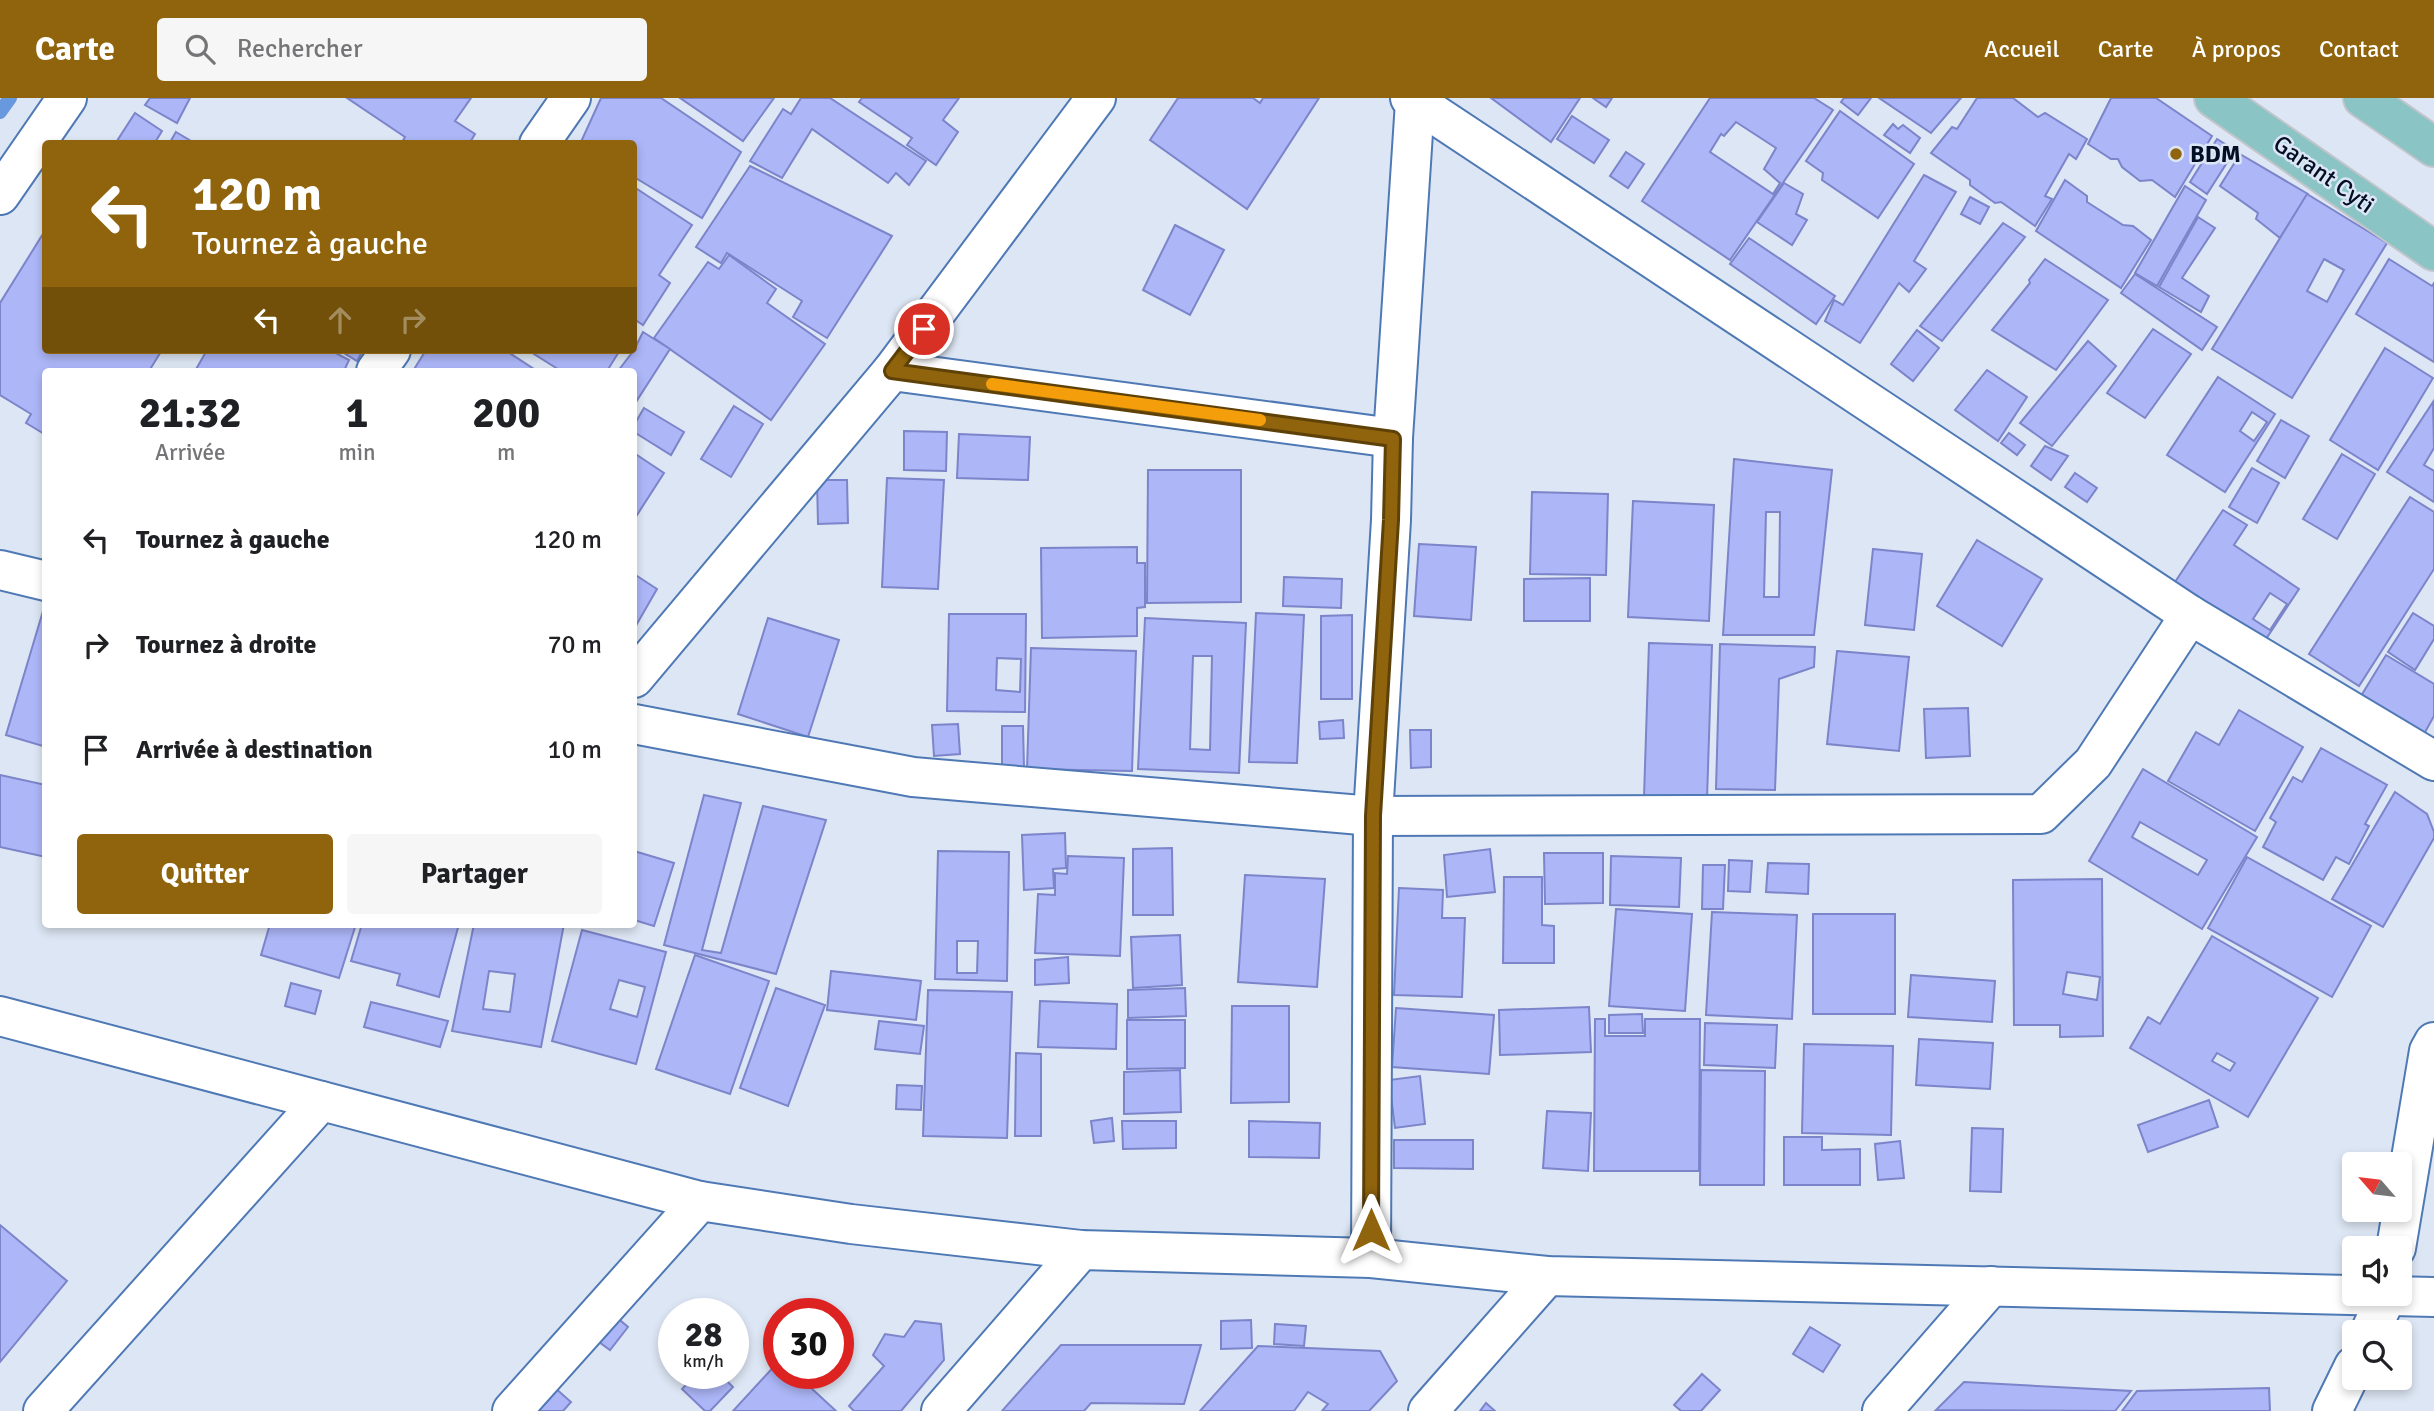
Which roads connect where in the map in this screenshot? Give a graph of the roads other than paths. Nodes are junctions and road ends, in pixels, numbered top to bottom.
1 (67, 98) edge
2 (571, 98) edge
3 (1096, 98) edge
4 (2214, 98) edge
5 (2363, 98) edge
6 (1414, 99) edge
7 (541, 140) edge
8 (2434, 147) edge
9 (0, 195) edge
10 (2434, 251) edge
11 (892, 371) junction
12 (1393, 439) junction
13 (0, 570) edge
14 (42, 580) edge
15 (2190, 615) junction
16 (637, 674) edge
17 (637, 725) edge
18 (2434, 761) edge
19 (1373, 816) junction
20 (0, 1016) edge
21 (2434, 1042) edge
22 (321, 1101) junction
23 (700, 1201) junction
24 (2398, 1236) edge
25 (1081, 1250) junction
26 (1371, 1258) junction
27 (1547, 1276) junction
28 (1992, 1286) junction
29 (2342, 1293) edge
30 (2412, 1296) edge
31 (2434, 1297) edge
32 (2343, 1390) edge
33 (43, 1411) edge
34 (512, 1411) edge
35 (940, 1411) edge
36 (1428, 1411) edge
37 (1882, 1411) edge
38 (2333, 1411) edge

1 - 9 street
2 - 7 street
3 - 11 street
4 - 10 main road, Garant Cyti
5 - 8 main road
6 - 12 street
6 - 15 street
11 - 12 street
11 - 16 street
12 - 19 street
13 - 14 street
15 - 18 street
15 - 19 street
17 - 19 street
19 - 26 street
20 - 22 street
21 - 24 street
22 - 23 street
22 - 33 street
23 - 25 street
23 - 34 street
25 - 26 street
25 - 35 street
26 - 27 street
27 - 28 street
27 - 36 street
28 - 29 street
28 - 37 street
30 - 31 street
32 - 38 street

